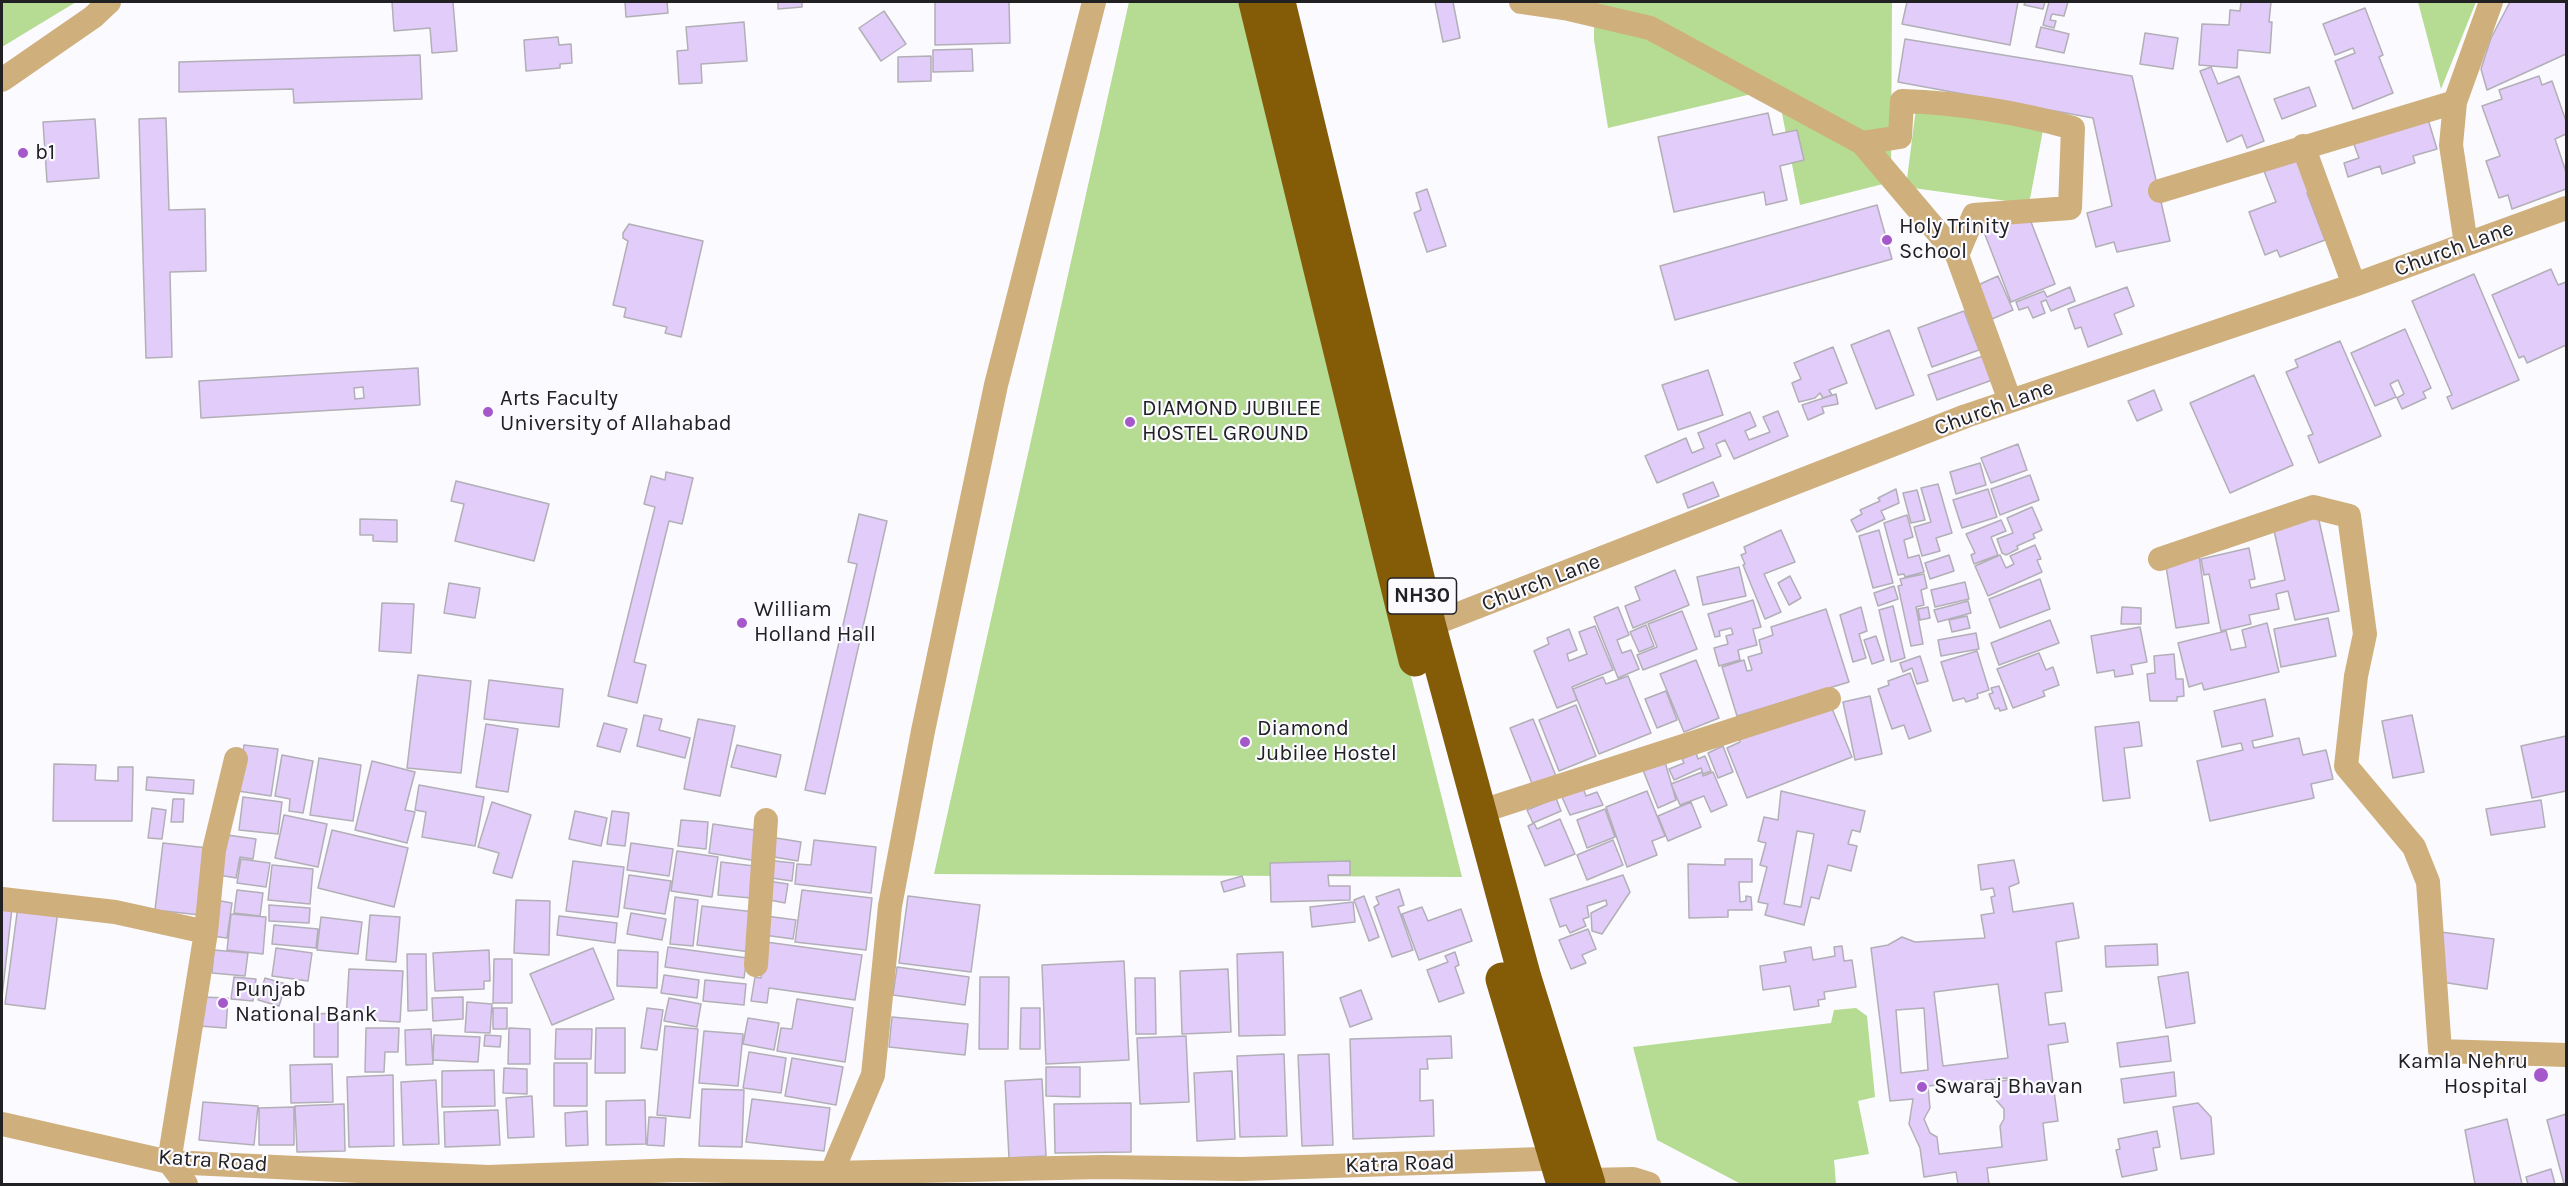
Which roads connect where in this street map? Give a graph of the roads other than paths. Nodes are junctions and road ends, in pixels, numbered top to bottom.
1 (109, 2) edge
2 (1094, 2) edge
3 (1255, 2) edge
4 (1279, 2) edge
5 (1521, 2) edge
6 (2491, 2) edge
7 (2, 80) edge
8 (2455, 102) junction
9 (1862, 143) junction
10 (2303, 146) junction
11 (2160, 191) dead end
12 (2566, 208) edge
13 (2466, 244) junction
14 (1957, 255) junction
15 (2354, 285) junction
16 (2010, 401) junction
17 (2160, 559) dead end
18 (1419, 630) junction
19 (1829, 699) dead end
20 (236, 759) dead end
21 (1479, 812) junction
22 (766, 820) dead end
23 (2, 899) edge
24 (207, 932) junction
25 (756, 965) dead end
26 (2566, 1055) edge
27 (2, 1124) edge
28 (169, 1162) junction
29 (1574, 1173) edge
30 (1102, 1176) edge
31 (829, 1179) edge
32 (489, 1181) edge
33 (186, 1185) edge
34 (1649, 1185) edge

1 - 7 street
2 - 31 street
3 - 18 highway
4 - 18 highway, NH30
5 - 9 street
6 - 8 street
8 - 10 street
8 - 13 street
9 - 14 street
9 - 14 street
10 - 11 street
10 - 15 street
12 - 13 street, Church Lane
13 - 15 street, Church Lane
14 - 16 street
15 - 16 street, Church Lane
16 - 18 street, Church Lane
17 - 26 street
18 - 21 highway, NH30
18 - 29 highway
19 - 21 street
20 - 24 street
21 - 29 highway, NH30
22 - 25 street
23 - 24 street
24 - 28 street
27 - 28 street, Katra Road
28 - 32 street, Katra Road
28 - 33 street
29 - 30 street, Katra Road
29 - 34 street, Katra Road
30 - 31 street, Katra Road
31 - 32 street, Katra Road

